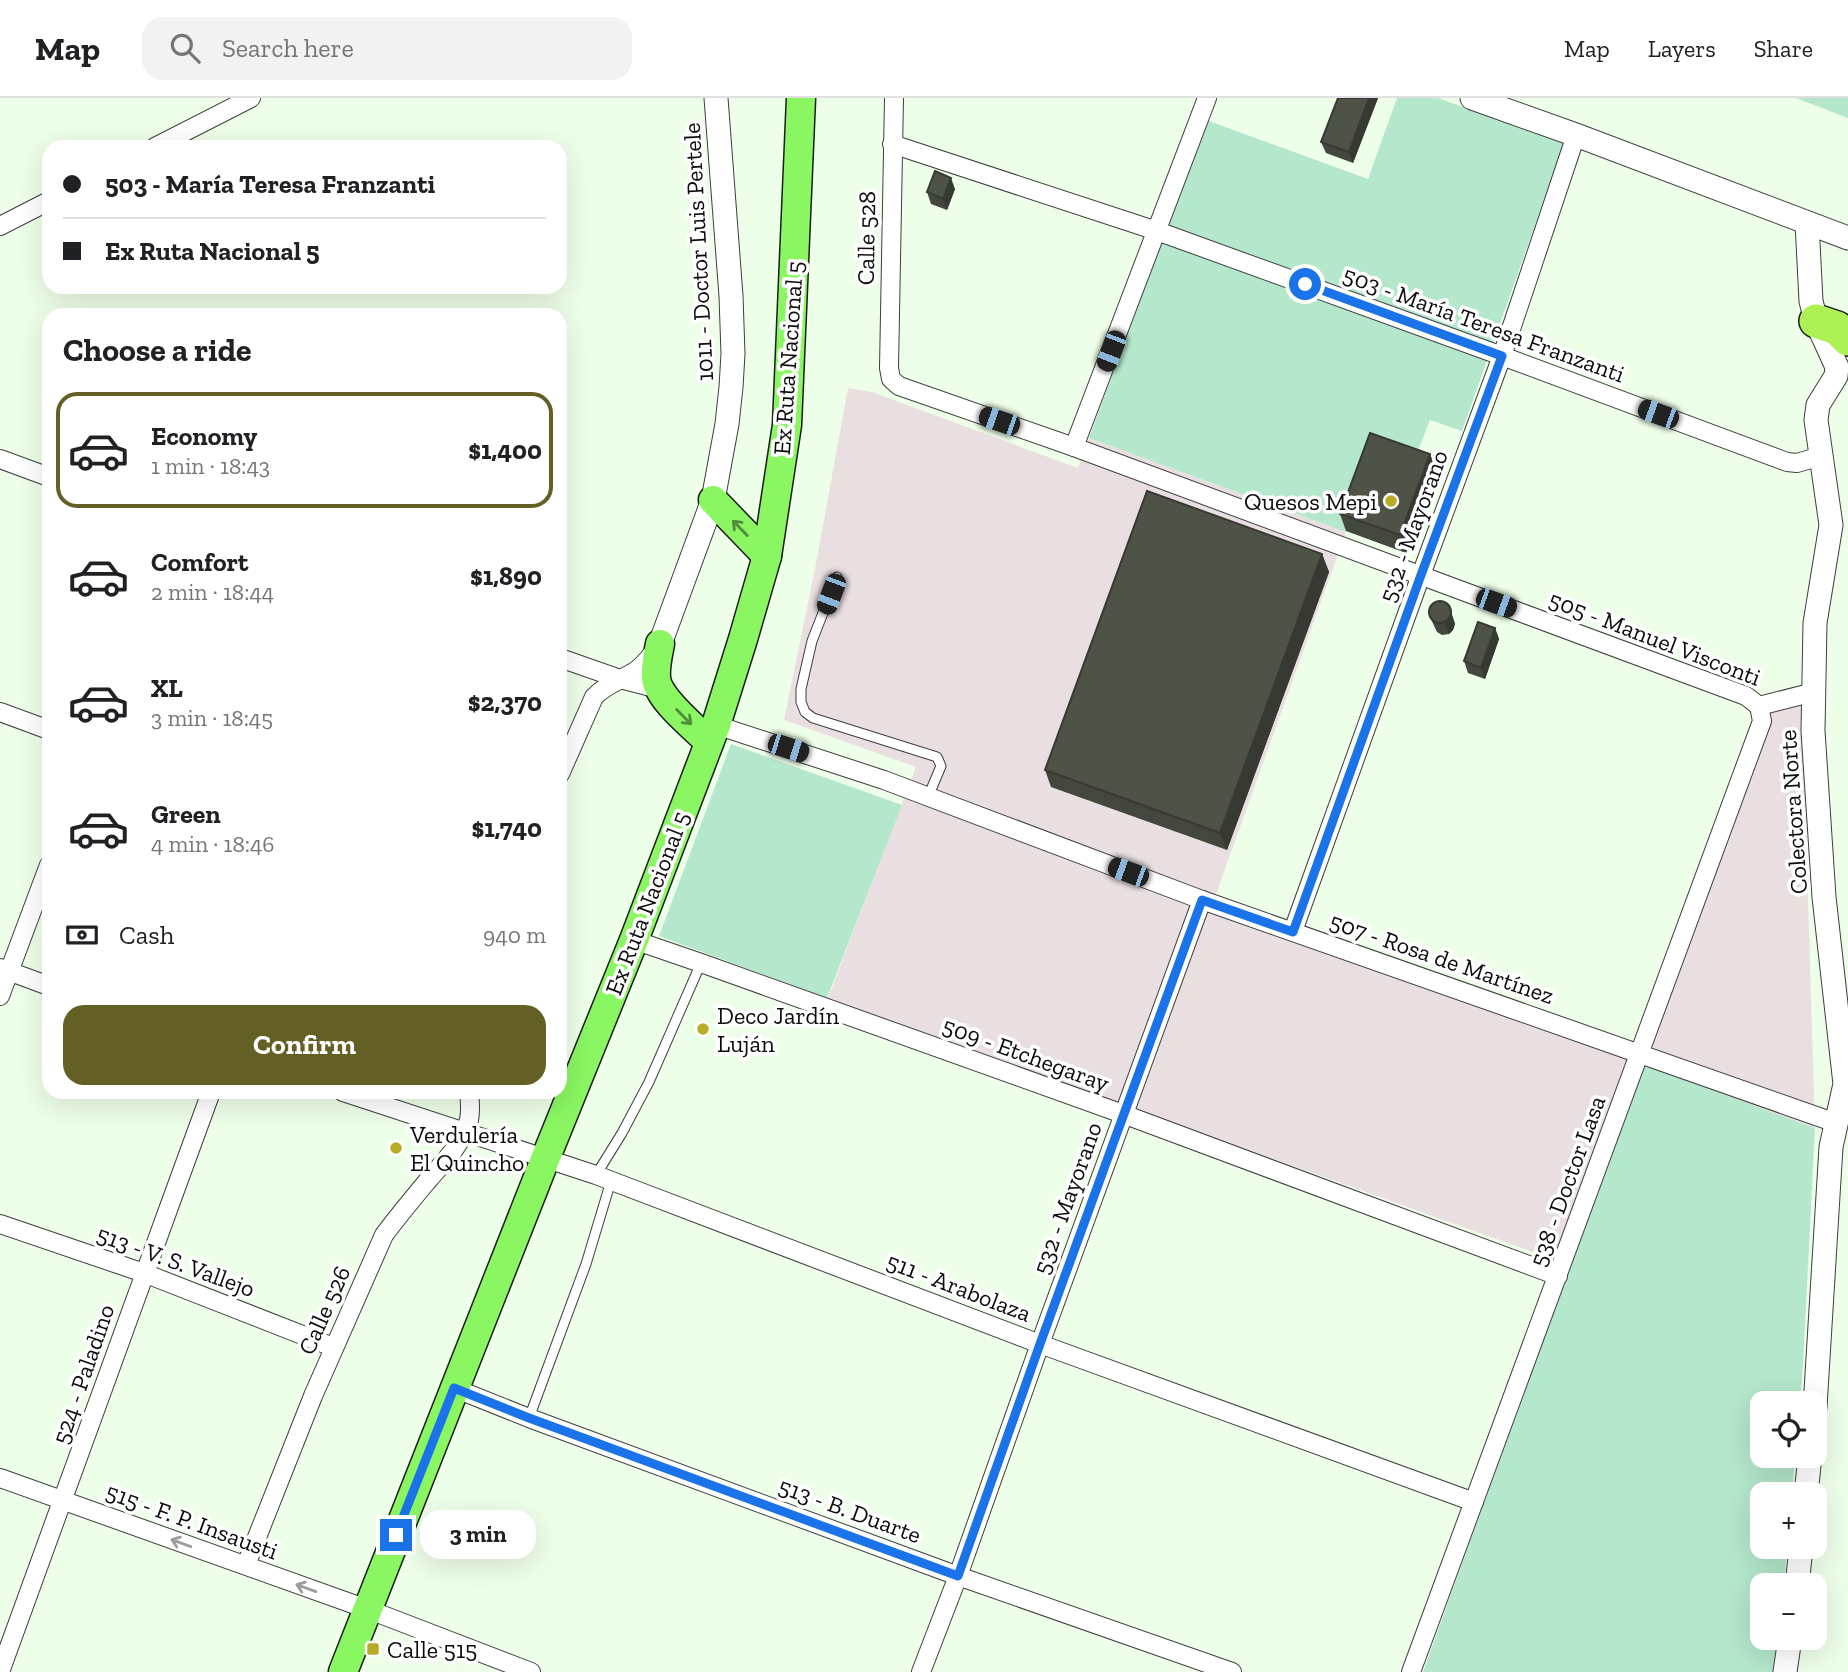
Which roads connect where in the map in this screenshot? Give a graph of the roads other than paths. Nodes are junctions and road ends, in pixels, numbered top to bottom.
1 (251, 98) edge
2 (716, 98) edge
3 (801, 98) edge
4 (894, 98) edge
5 (1207, 98) edge
6 (1472, 98) edge
7 (1576, 135) junction
8 (169, 140) edge
9 (892, 144) junction
10 (42, 205) edge
11 (1807, 223) junction
12 (0, 226) edge
13 (1157, 231) junction
14 (1848, 238) edge
15 (1816, 321) junction
16 (1848, 339) edge
17 (1502, 356) junction
18 (891, 379) joint
19 (1074, 447) junction
20 (1821, 456) junction
21 (0, 459) edge
22 (42, 474) edge
23 (713, 500) junction
24 (767, 556) junction
25 (1421, 575) junction
26 (837, 577) dead end
27 (660, 644) junction
28 (567, 660) edge
29 (621, 679) junction
30 (659, 689) junction
31 (1814, 692) junction
32 (1759, 706) junction
33 (0, 712) edge
34 (42, 727) edge
35 (713, 734) junction
36 (567, 758) edge
37 (928, 797) junction
38 (42, 880) edge
39 (1202, 900) junction
40 (1293, 932) junction
41 (634, 940) junction
42 (701, 963) junction
43 (4, 970) edge
44 (42, 984) edge
45 (0, 996) edge
46 (1639, 1054) junction
47 (208, 1099) edge
48 (363, 1099) edge
49 (469, 1099) edge
50 (1123, 1114) junction
51 (1836, 1123) junction
52 (464, 1133) junction
53 (546, 1157) junction
54 (604, 1178) junction
55 (0, 1224) edge
56 (144, 1273) junction
57 (1558, 1276) junction
58 (1040, 1344) junction
59 (333, 1347) junction
60 (454, 1388) junction
61 (1816, 1391) edge
62 (529, 1418) junction
63 (0, 1478) edge
64 (64, 1501) junction
65 (1474, 1502) junction
66 (246, 1566) junction
67 (958, 1576) junction
68 (367, 1609) junction
69 (1789, 1650) edge
70 (0, 1672) edge
71 (343, 1672) edge
72 (531, 1672) edge
73 (921, 1672) edge
74 (1232, 1672) edge
75 (1411, 1672) edge
76 (1786, 1672) edge

1 - 8 street
2 - 23 street, 1011 - Doctor Luis Pertele
3 - 24 main road, Ex Ruta Nacional 5
4 - 9 street, Calle 528
5 - 13 street
6 - 7 street
7 - 11 street
7 - 17 street, 532 - Mayorano
9 - 13 street, 503 - María Teresa Franzanti
9 - 18 street, Calle 528
10 - 12 street
11 - 14 street
11 - 15 street, Colectora Norte
13 - 17 street, 503 - María Teresa Franzanti
13 - 19 street
15 - 16 highway
15 - 20 street, Colectora Norte
17 - 20 street, 503 - María Teresa Franzanti
17 - 25 street, 532 - Mayorano
18 - 19 street, 505 - Manuel Visconti
19 - 25 street, 505 - Manuel Visconti
20 - 31 street, Colectora Norte
21 - 22 street
24 -> 23 main road
23 - 27 street, 1011 - Doctor Luis Pertele
24 - 35 main road, Ex Ruta Nacional 5
25 - 32 street, 505 - Manuel Visconti
25 - 40 street, 532 - Mayorano
26 - 37 lane
27 - 29 street
27 - 30 main road
28 - 29 street
29 - 30 street
29 - 36 street
30 -> 35 main road
31 - 32 street, 505 - Manuel Visconti
31 - 51 street, Colectora Norte
32 - 46 street, 538 - Doctor Lasa
33 - 34 street
35 - 37 street, 507 - Rosa de Martínez
35 - 41 main road, Ex Ruta Nacional 5
37 - 39 street, 507 - Rosa de Martínez
38 - 43 street
39 - 40 street, 507 - Rosa de Martínez
39 - 50 street, 532 - Mayorano
40 - 46 street, 507 - Rosa de Martínez
41 - 42 street, 509 - Etchegaray
41 - 53 main road, Ex Ruta Nacional 5
42 - 50 street, 509 - Etchegaray
42 - 54 lane
43 - 44 street
43 - 45 street
46 - 51 street, 507 - Rosa de Martínez
46 - 57 street, 538 - Doctor Lasa
47 - 56 street, 524 - Paladino
48 - 52 street, 511 - Arabolaza
49 - 52 street, Calle 526
50 - 57 street, 509 - Etchegaray
50 - 58 street, 532 - Mayorano
51 - 61 street, Colectora Norte
52 - 53 street, 511 - Arabolaza
52 - 59 street, Calle 526
53 - 54 street, 511 - Arabolaza
53 - 60 main road, Ex Ruta Nacional 5
54 - 58 street, 511 - Arabolaza
54 - 62 lane
55 - 56 street, 513 - V. S. Vallejo
56 - 59 street, 513 - V. S. Vallejo
56 - 64 street, 524 - Paladino
57 - 65 street, 538 - Doctor Lasa
58 - 65 street, 511 - Arabolaza
58 - 67 street, 532 - Mayorano
59 - 66 street, Calle 526
60 - 62 street, 513 - B. Duarte
60 - 68 main road, Ex Ruta Nacional 5
62 - 67 street, 513 - B. Duarte
63 - 64 street, 515 - F. P. Insausti
66 -> 64 street, 515 - F. P. Insausti
64 - 70 street, 524 - Paladino
65 - 75 street, 538 - Doctor Lasa
68 -> 66 street, 515 - F. P. Insausti
67 - 73 street, 532 - Mayorano
67 - 74 street, 513 - B. Duarte
68 - 71 main road, Ex Ruta Nacional 5
68 - 72 street, 515 - F. P. Insausti
69 - 76 street

